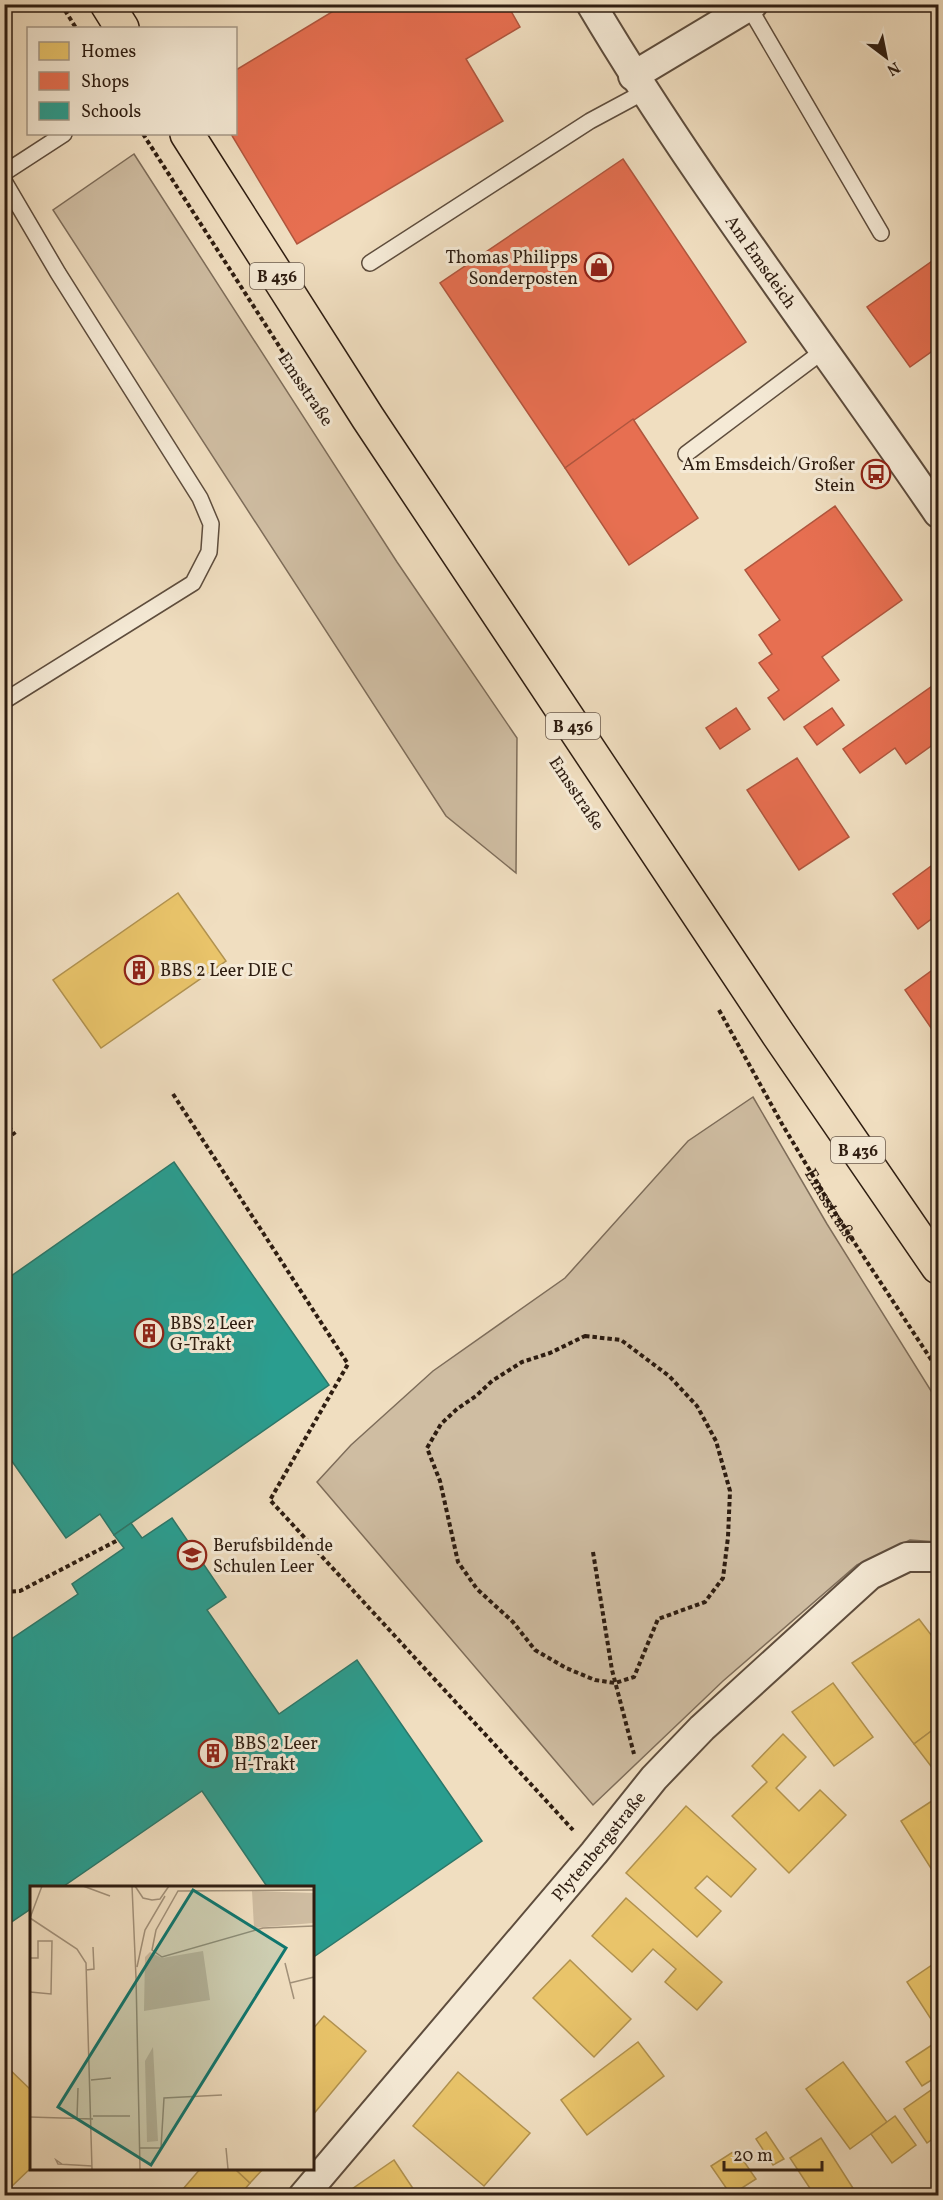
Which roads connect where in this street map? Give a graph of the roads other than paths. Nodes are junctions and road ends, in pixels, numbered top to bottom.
1 (107, 4) edge
2 (591, 4) edge
3 (751, 6) edge
4 (121, 27) edge
5 (639, 84) junction
6 (62, 135) edge
7 (188, 135) edge
8 (4, 172) edge
9 (4, 181) edge
10 (881, 233) dead end
11 (370, 262) dead end
12 (823, 351) junction
13 (686, 454) dead end
14 (939, 513) edge
15 (4, 701) edge
16 (939, 1267) edge
17 (939, 1557) edge
18 (303, 2196) edge

1 - 4 main road
2 - 5 street, Am Emsdeich
3 - 5 street
3 - 10 lane
5 - 11 lane
5 - 12 street, Am Emsdeich
6 - 8 lane
7 - 16 main road, Emsstraße / B 436
9 - 15 lane
12 - 13 lane
12 - 14 street, Am Emsdeich
17 - 18 street, Plytenbergstraße

